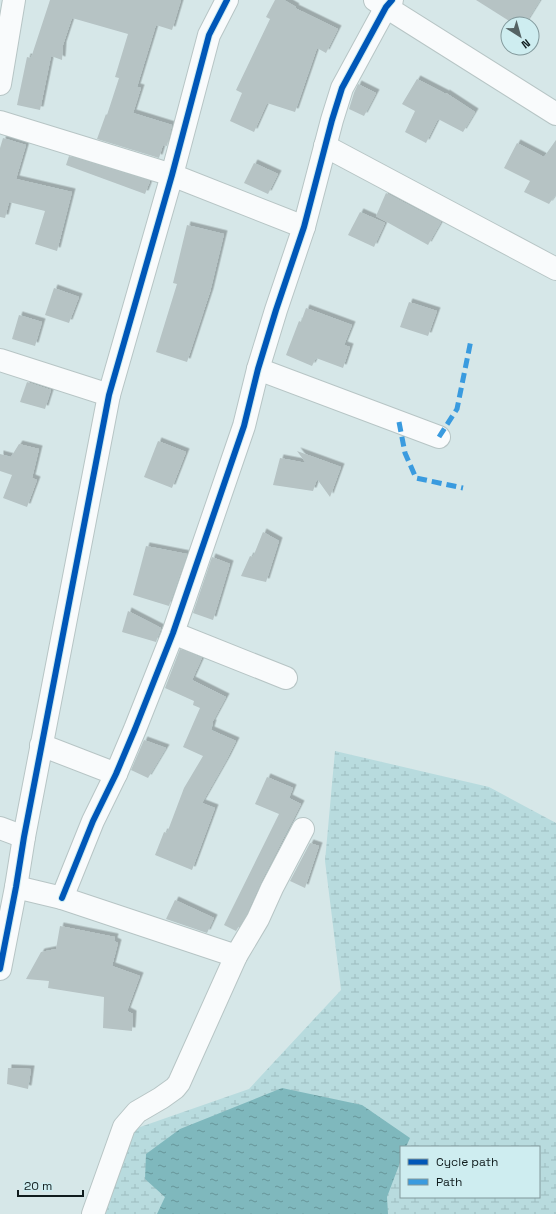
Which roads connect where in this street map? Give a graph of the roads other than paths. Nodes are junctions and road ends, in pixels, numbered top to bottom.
1 (14, 0) edge
2 (227, 0) edge
3 (384, 2) edge
4 (0, 84) edge
5 (556, 114) edge
6 (0, 122) edge
7 (325, 146) junction
8 (172, 175) junction
9 (304, 227) junction
10 (556, 269) edge
11 (0, 360) edge
12 (258, 370) junction
13 (109, 395) junction
14 (439, 437) dead end
15 (173, 633) junction
16 (286, 678) dead end
17 (41, 745) junction
18 (116, 774) junction
19 (0, 828) edge
20 (303, 829) dead end
21 (24, 837) junction
22 (16, 887) junction
23 (62, 898) junction
24 (236, 956) junction
25 (0, 969) edge
26 (93, 1214) edge

1 - 4 street
2 - 8 street
3 - 5 street
3 - 7 street
6 - 8 street
7 - 9 street
7 - 10 street
8 - 9 street
8 - 13 street
9 - 12 street
11 - 13 street
12 - 14 street
12 - 15 street
13 - 17 street
15 - 16 street
15 - 18 street
17 - 18 street
17 - 21 street
18 - 23 street
19 - 21 street
20 - 24 street
21 - 22 street
22 - 23 street
22 - 25 street
23 - 24 street
24 - 26 street

